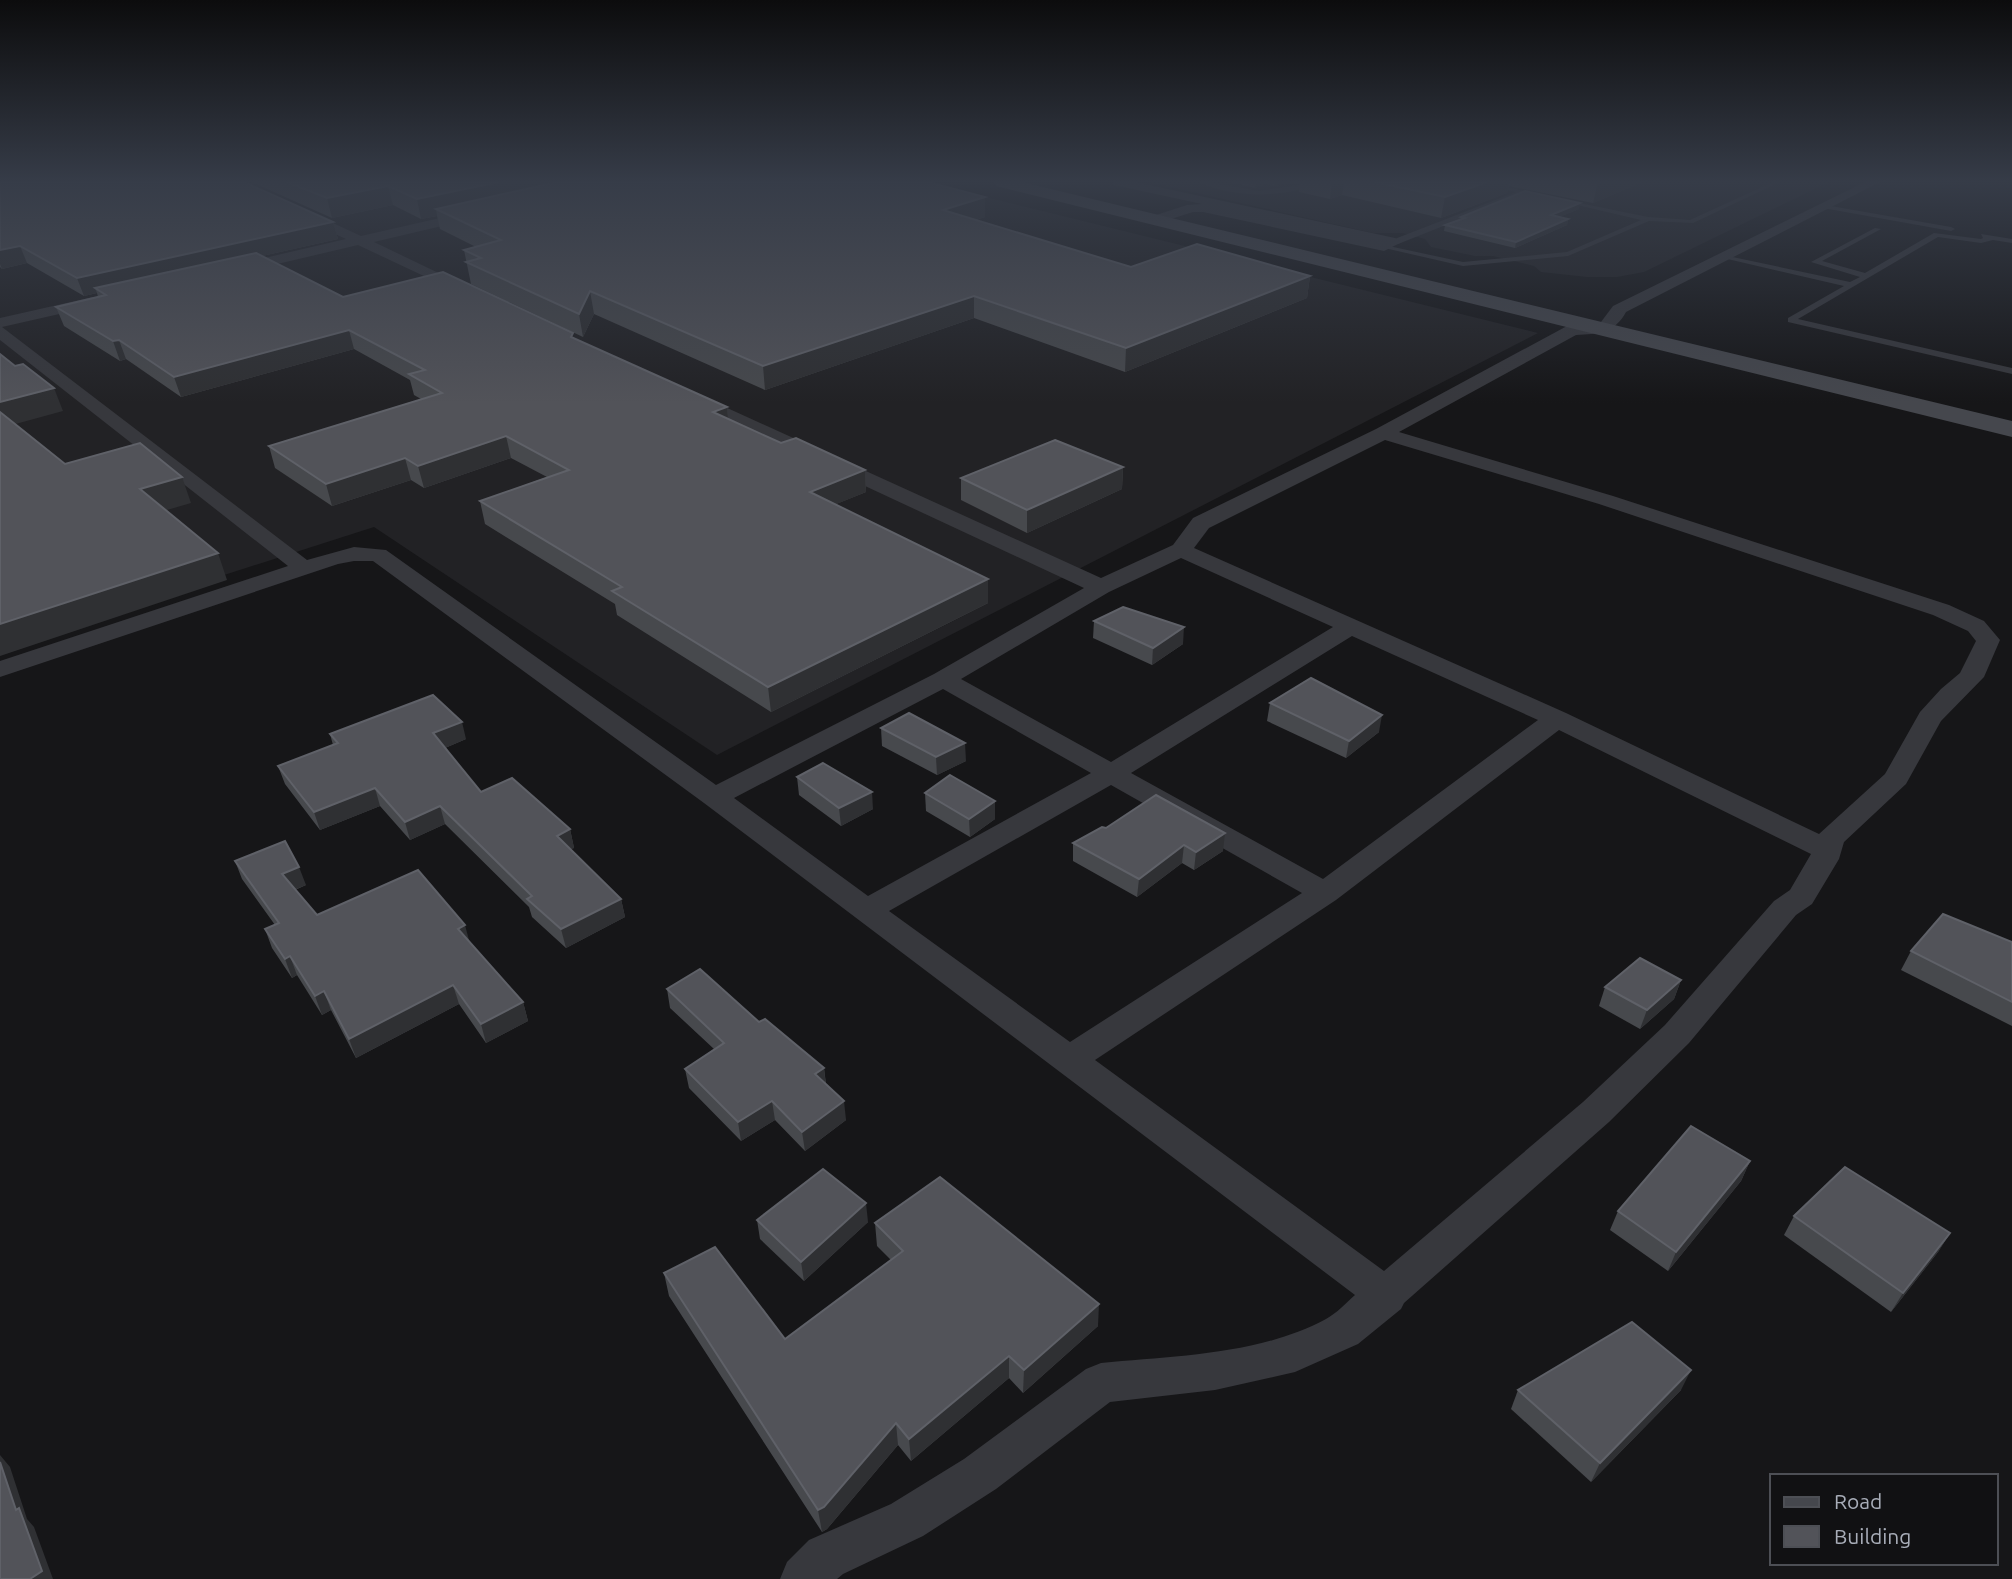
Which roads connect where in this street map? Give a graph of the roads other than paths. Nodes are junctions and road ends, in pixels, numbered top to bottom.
1 (293, 256) edge
2 (395, 256) edge
3 (1321, 256) edge
4 (1431, 256) edge
5 (1549, 256) edge
6 (1827, 256) edge
7 (1901, 256) edge
8 (1723, 257) joint
9 (221, 272) edge
10 (1866, 276) junction
11 (1850, 285) junction
12 (104, 299) edge
13 (485, 299) edge
14 (0, 323) edge
15 (1608, 326) junction
16 (0, 332) edge
17 (2012, 371) edge
18 (682, 394) edge
19 (2012, 417) edge
20 (2012, 429) edge
21 (1383, 433) junction
22 (1181, 550) junction
23 (303, 568) junction
24 (1101, 587) junction
25 (1350, 627) junction
26 (0, 669) edge
27 (943, 679) junction
28 (1557, 719) junction
29 (1110, 774) junction
30 (714, 797) junction
31 (1827, 850) junction
32 (1325, 893) junction
33 (866, 910) junction
34 (1069, 1060) junction
35 (1387, 1296) junction
36 (804, 1579) edge

1 - 9 street
2 - 13 street
3 - 15 main road
4 - 5 lane
6 - 10 lane
7 - 10 lane
8 - 11 lane
8 - 15 street
10 - 11 lane
11 - 17 lane
12 - 14 street
15 - 19 main road
15 - 20 main road
15 - 21 street
16 - 23 street
18 - 24 street
21 - 22 street
21 - 31 street
22 - 24 street
22 - 25 street
23 - 26 street
23 - 30 street
24 - 27 street
25 - 28 street
25 - 29 street
27 - 29 street
27 - 30 street
28 - 31 street
28 - 32 street
29 - 32 street
29 - 33 street
30 - 33 street
31 - 35 street
32 - 34 street
33 - 34 street
34 - 35 street
35 - 36 street

